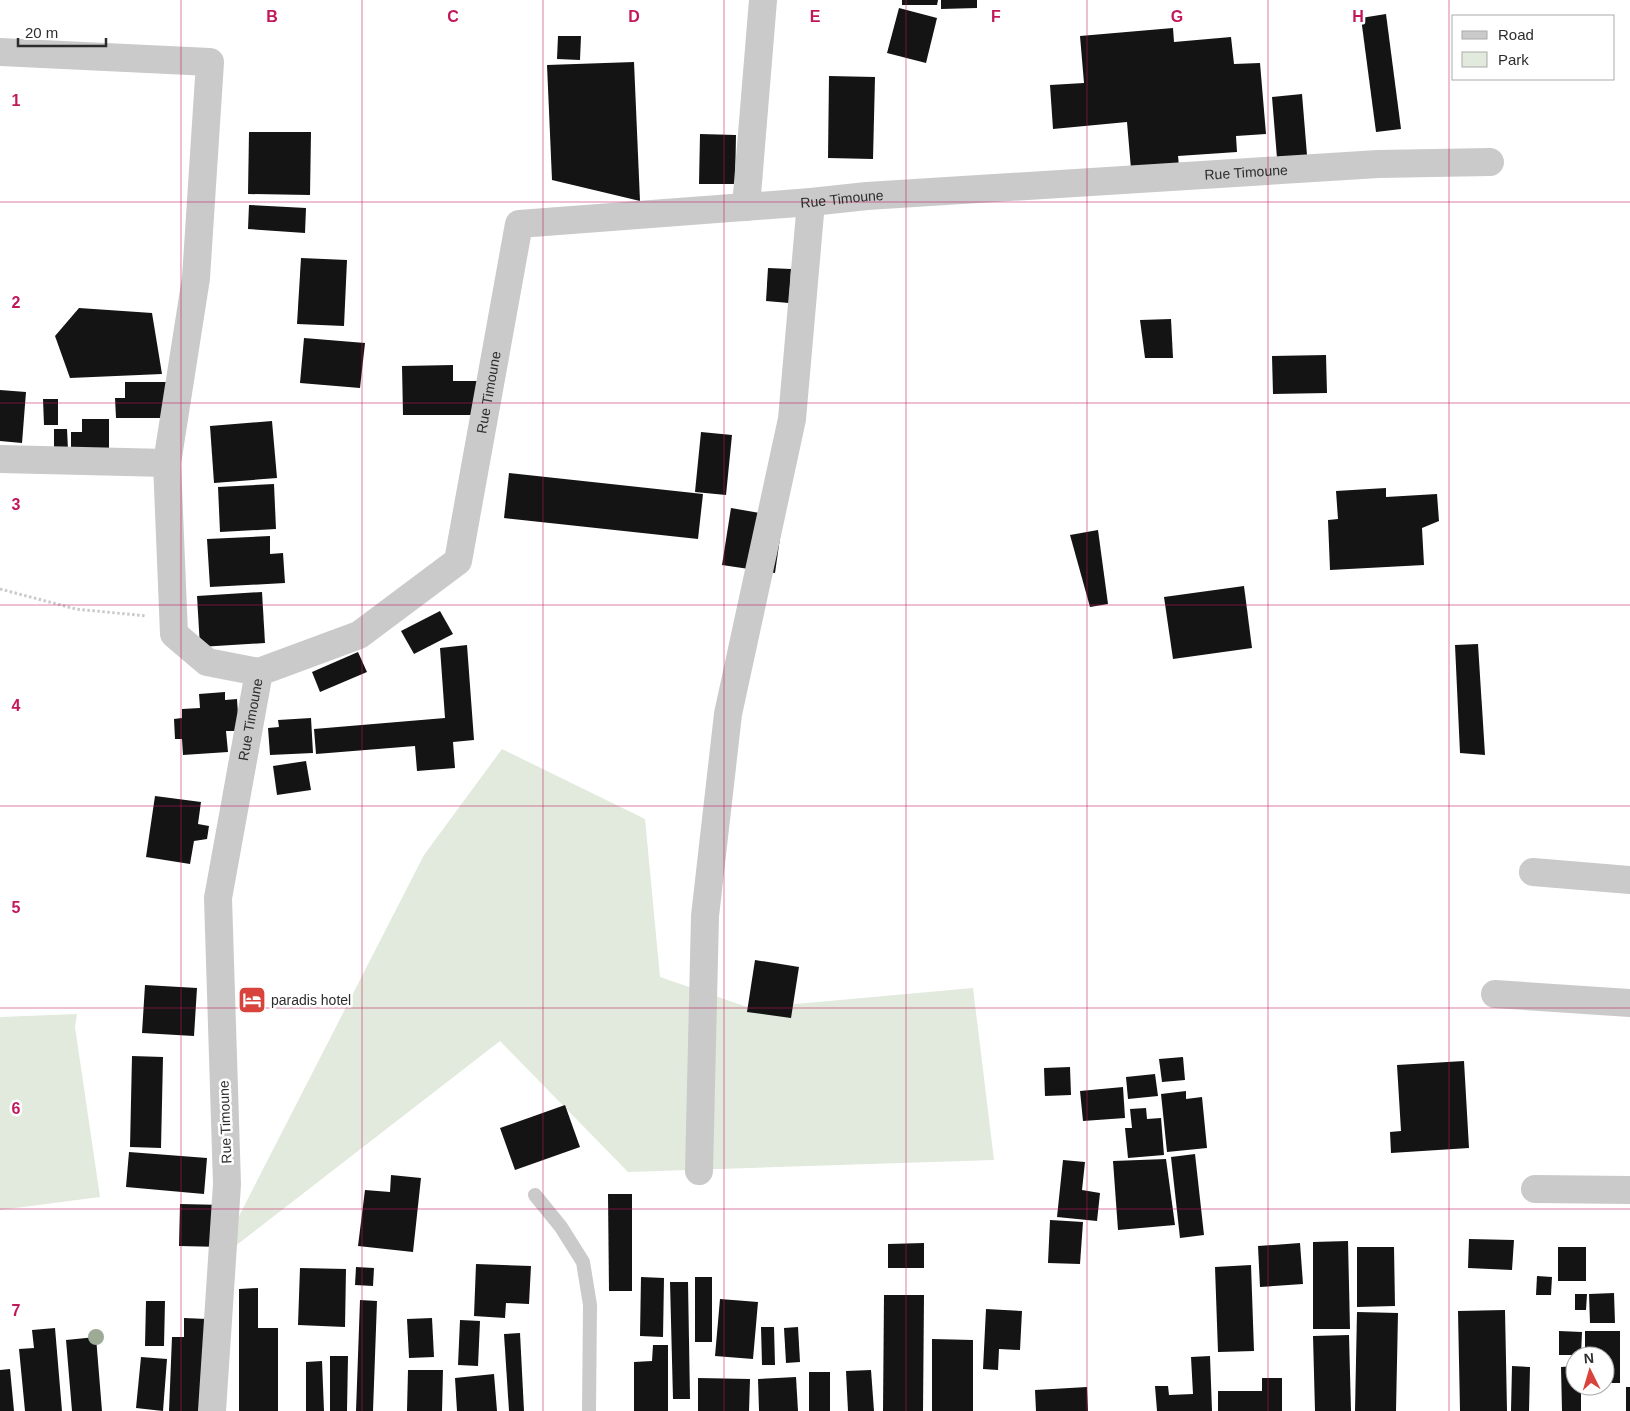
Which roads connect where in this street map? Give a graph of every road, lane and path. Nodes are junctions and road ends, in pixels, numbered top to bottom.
1 (763, 0) edge
2 (0, 52) edge
3 (1490, 162) dead end
4 (811, 202) junction
5 (746, 207) junction
6 (0, 459) edge
7 (167, 463) junction
8 (0, 589) edge
9 (174, 619) junction
10 (259, 672) junction
11 (1533, 872) dead end
12 (1630, 880) edge
13 (1495, 994) dead end
14 (1630, 1003) edge
15 (699, 1171) dead end
16 (1535, 1189) dead end
17 (1630, 1190) edge
18 (535, 1195) dead end
19 (212, 1411) edge
20 (589, 1411) edge

1 - 5 street
2 - 7 street
3 - 4 street, Rue Timoune
4 - 5 street, Rue Timoune
4 - 15 street
5 - 10 street, Rue Timoune
6 - 7 street
7 - 9 street
8 - 9 path
9 - 10 street
10 - 19 street, Rue Timoune
11 - 12 street
13 - 14 street
16 - 17 street
18 - 20 lane

